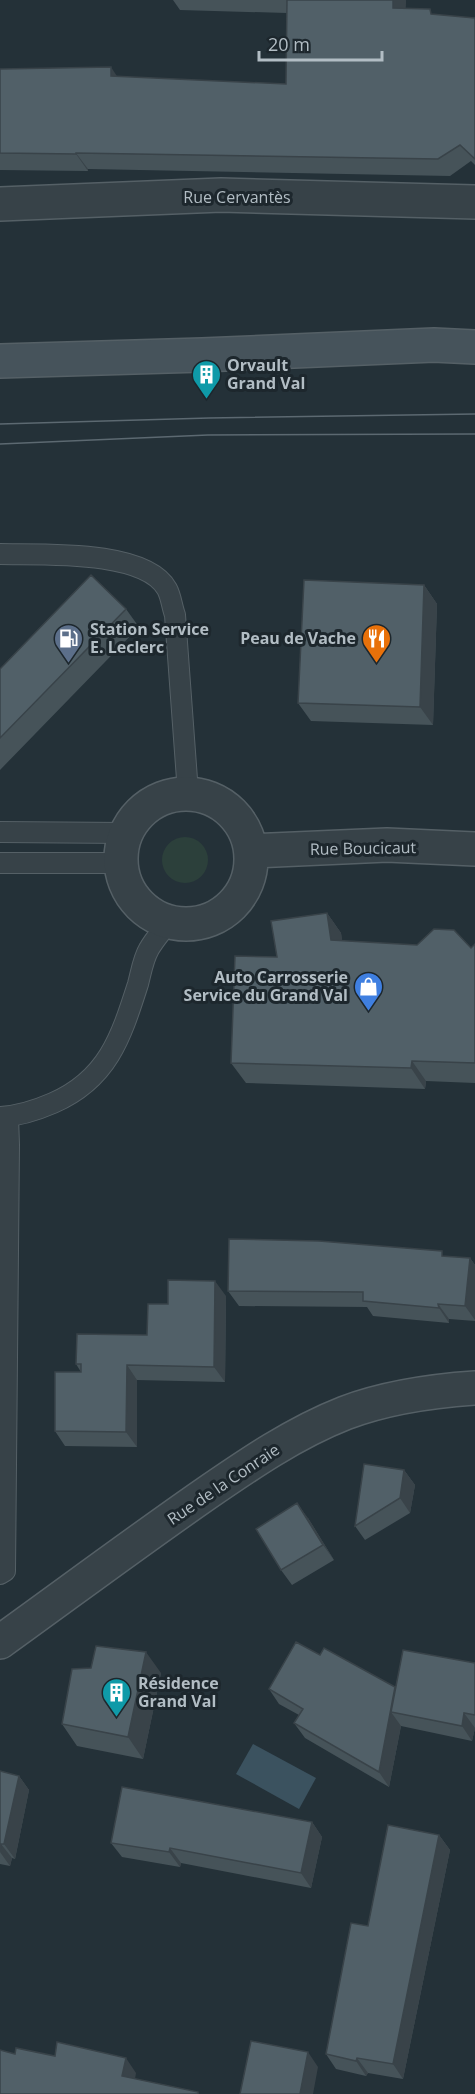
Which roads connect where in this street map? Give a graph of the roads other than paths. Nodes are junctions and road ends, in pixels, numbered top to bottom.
1 (475, 202) edge
2 (0, 204) edge
3 (475, 347) edge
4 (0, 361) edge
5 (0, 554) edge
6 (188, 794) junction
7 (0, 832) edge
8 (123, 848) junction
9 (475, 849) edge
10 (251, 851) junction
11 (0, 862) edge
12 (168, 922) junction
13 (4, 1117) edge
14 (475, 1388) edge
15 (0, 1574) edge
16 (0, 1642) edge

1 - 2 street, Rue Cervantès
3 - 4 main road
5 - 6 lane
6 - 8 street
6 - 10 street
7 - 8 lane
8 - 11 lane
8 - 12 street
9 - 10 street, Rue Boucicaut
10 - 12 street
12 - 13 lane
13 - 15 lane
14 - 16 street, Rue de la Conraie

